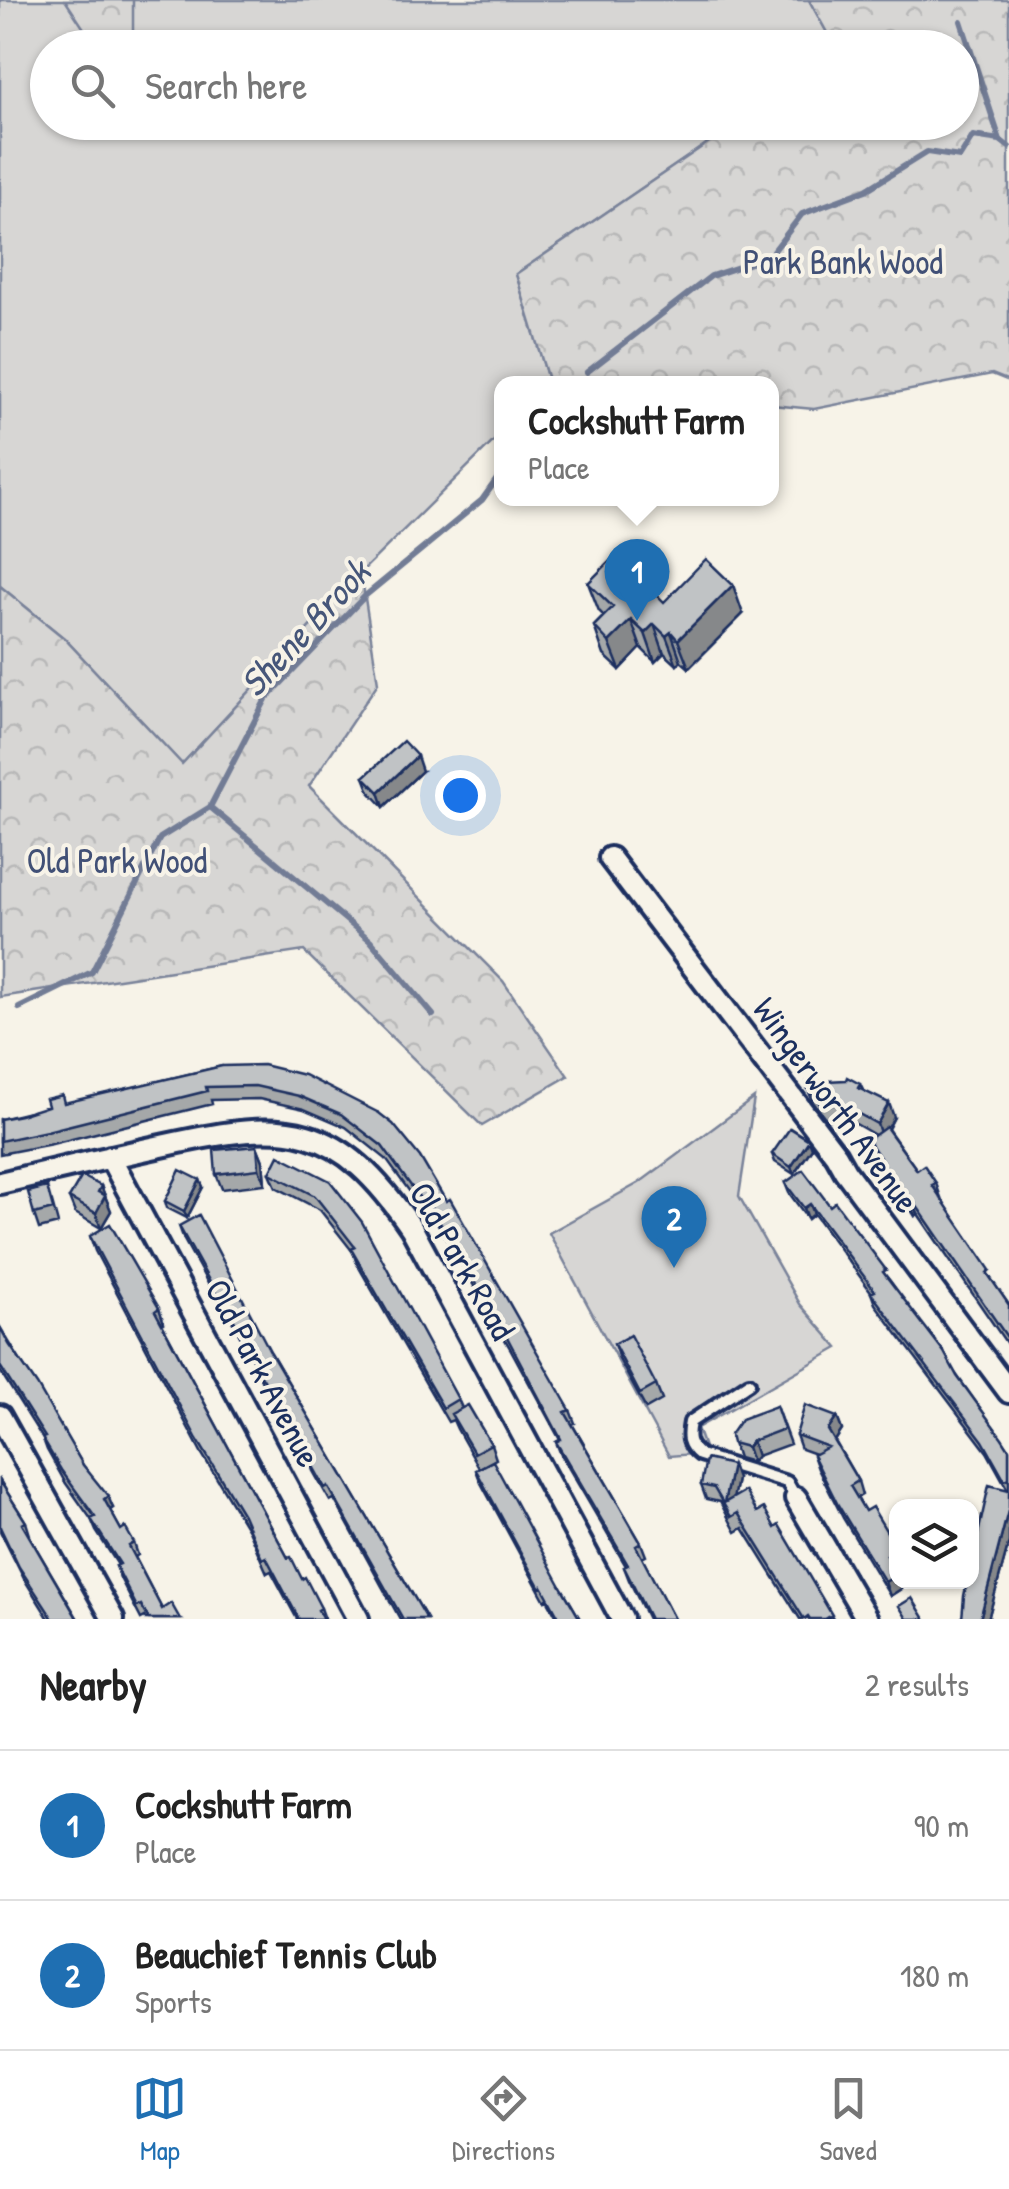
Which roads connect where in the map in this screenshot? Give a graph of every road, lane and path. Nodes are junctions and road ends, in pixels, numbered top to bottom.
1 (610, 858) dead end
2 (110, 1157) junction
3 (0, 1183) edge
4 (750, 1382) dead end
5 (1009, 1392) edge
6 (0, 1416) edge
7 (796, 1498) joint
8 (113, 1619) edge
9 (358, 1619) edge
10 (622, 1619) edge
11 (867, 1619) edge

1 - 5 street, Wingerworth Avenue
2 - 3 street, Old Park Road
2 - 9 street, Old Park Avenue
2 - 10 street, Old Park Road
4 - 7 lane
6 - 8 street
7 - 11 street

